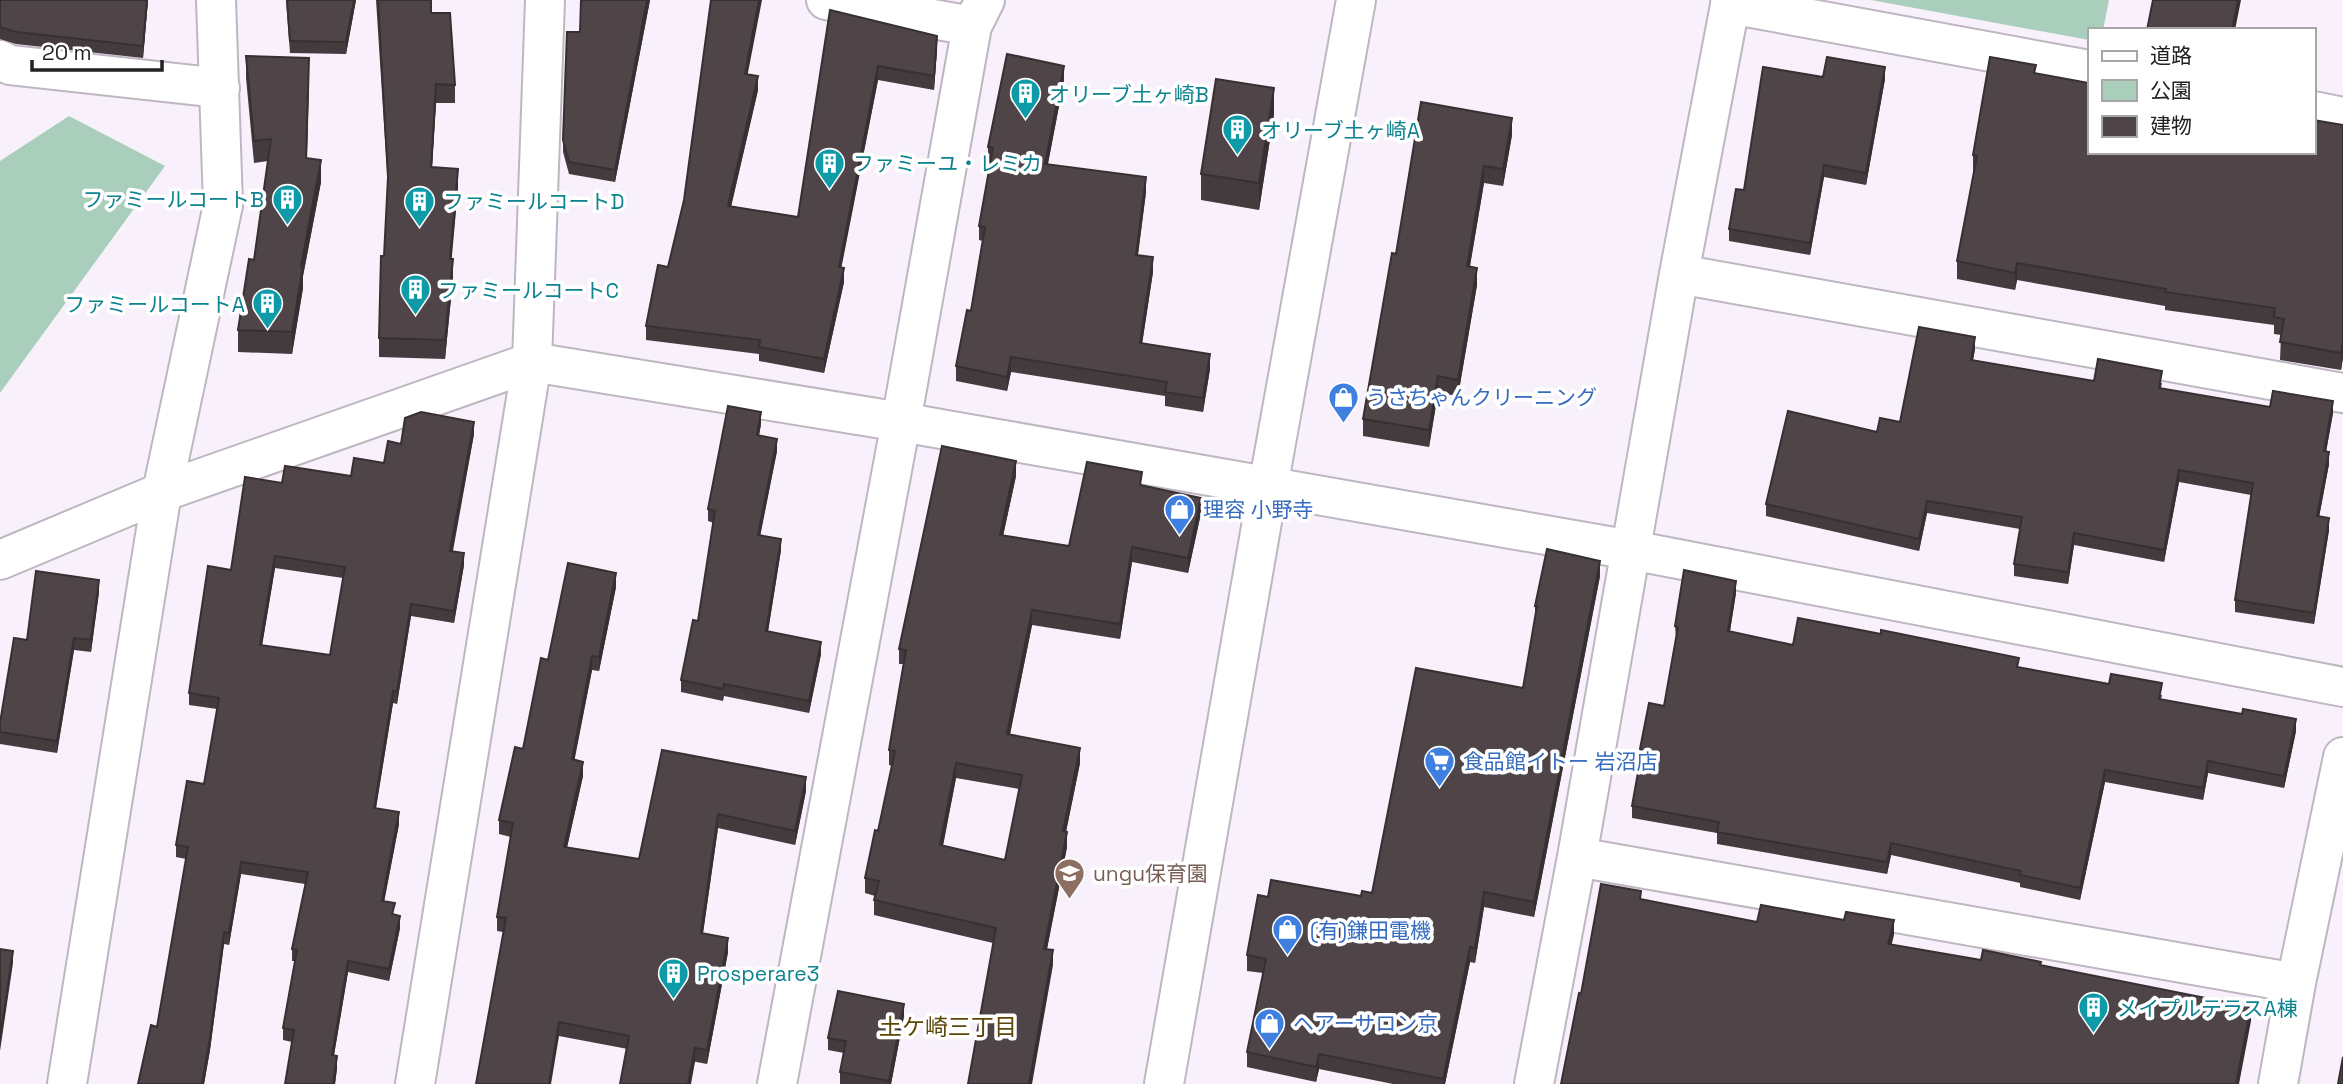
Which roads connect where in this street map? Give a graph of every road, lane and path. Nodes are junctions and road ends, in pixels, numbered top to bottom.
1 (216, 0) edge
2 (545, 0) edge
3 (826, 0) edge
4 (1356, 0) edge
5 (1730, 2) edge
6 (978, 13) edge
7 (0, 61) edge
8 (2088, 70) edge
9 (220, 88) junction
10 (2315, 111) edge
11 (2343, 117) edge
12 (1679, 274) junction
13 (532, 362) junction
14 (2343, 393) edge
15 (901, 422) junction
16 (1268, 488) junction
17 (162, 492) junction
18 (1631, 550) junction
19 (0, 560) edge
20 (2343, 687) edge
21 (2343, 757) edge
22 (1577, 857) junction
23 (2296, 983) junction
24 (67, 1084) edge
25 (415, 1084) edge
26 (778, 1084) edge
27 (1164, 1084) edge
28 (1534, 1084) edge
29 (2278, 1084) edge

1 - 9 street
2 - 13 street
3 - 6 street
4 - 16 street
5 - 8 street
5 - 12 street
6 - 15 street
7 - 9 street
9 - 17 street
10 - 11 street
12 - 14 street
12 - 18 street
13 - 15 street
13 - 17 street
13 - 25 street
15 - 16 street
15 - 26 street
16 - 18 street
16 - 27 street
17 - 19 street
17 - 24 street
18 - 20 street
18 - 22 street
21 - 23 street
22 - 23 street
22 - 28 street
23 - 29 street

